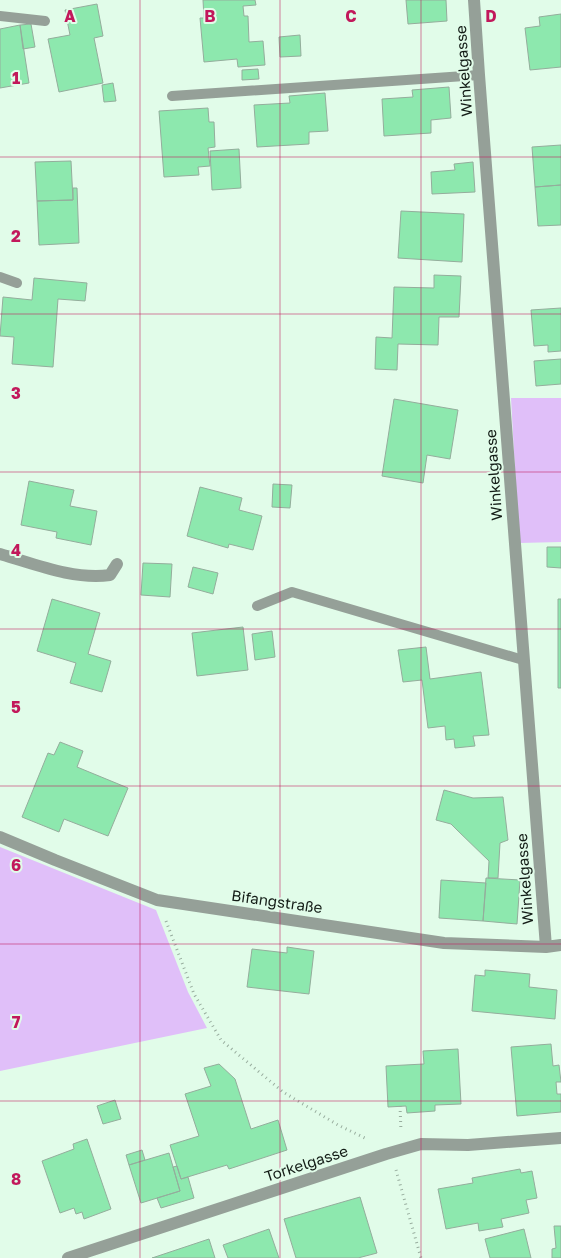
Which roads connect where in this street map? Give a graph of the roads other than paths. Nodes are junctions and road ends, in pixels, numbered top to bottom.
1 (474, 0) edge
2 (0, 16) edge
3 (45, 20) dead end
4 (478, 75) junction
5 (172, 96) dead end
6 (0, 277) edge
7 (18, 283) dead end
8 (0, 554) edge
9 (117, 564) dead end
10 (257, 606) dead end
11 (523, 660) junction
12 (0, 837) edge
13 (561, 946) edge
14 (546, 947) junction
15 (561, 1138) edge
16 (68, 1258) edge

1 - 4 street, Winkelgasse
2 - 3 lane
4 - 5 lane
4 - 11 street, Winkelgasse
6 - 7 lane
8 - 9 street
10 - 11 lane
11 - 14 street, Winkelgasse
12 - 14 street, Bifangstraße
13 - 14 street, Bifangstraße
15 - 16 street, Torkelgasse

